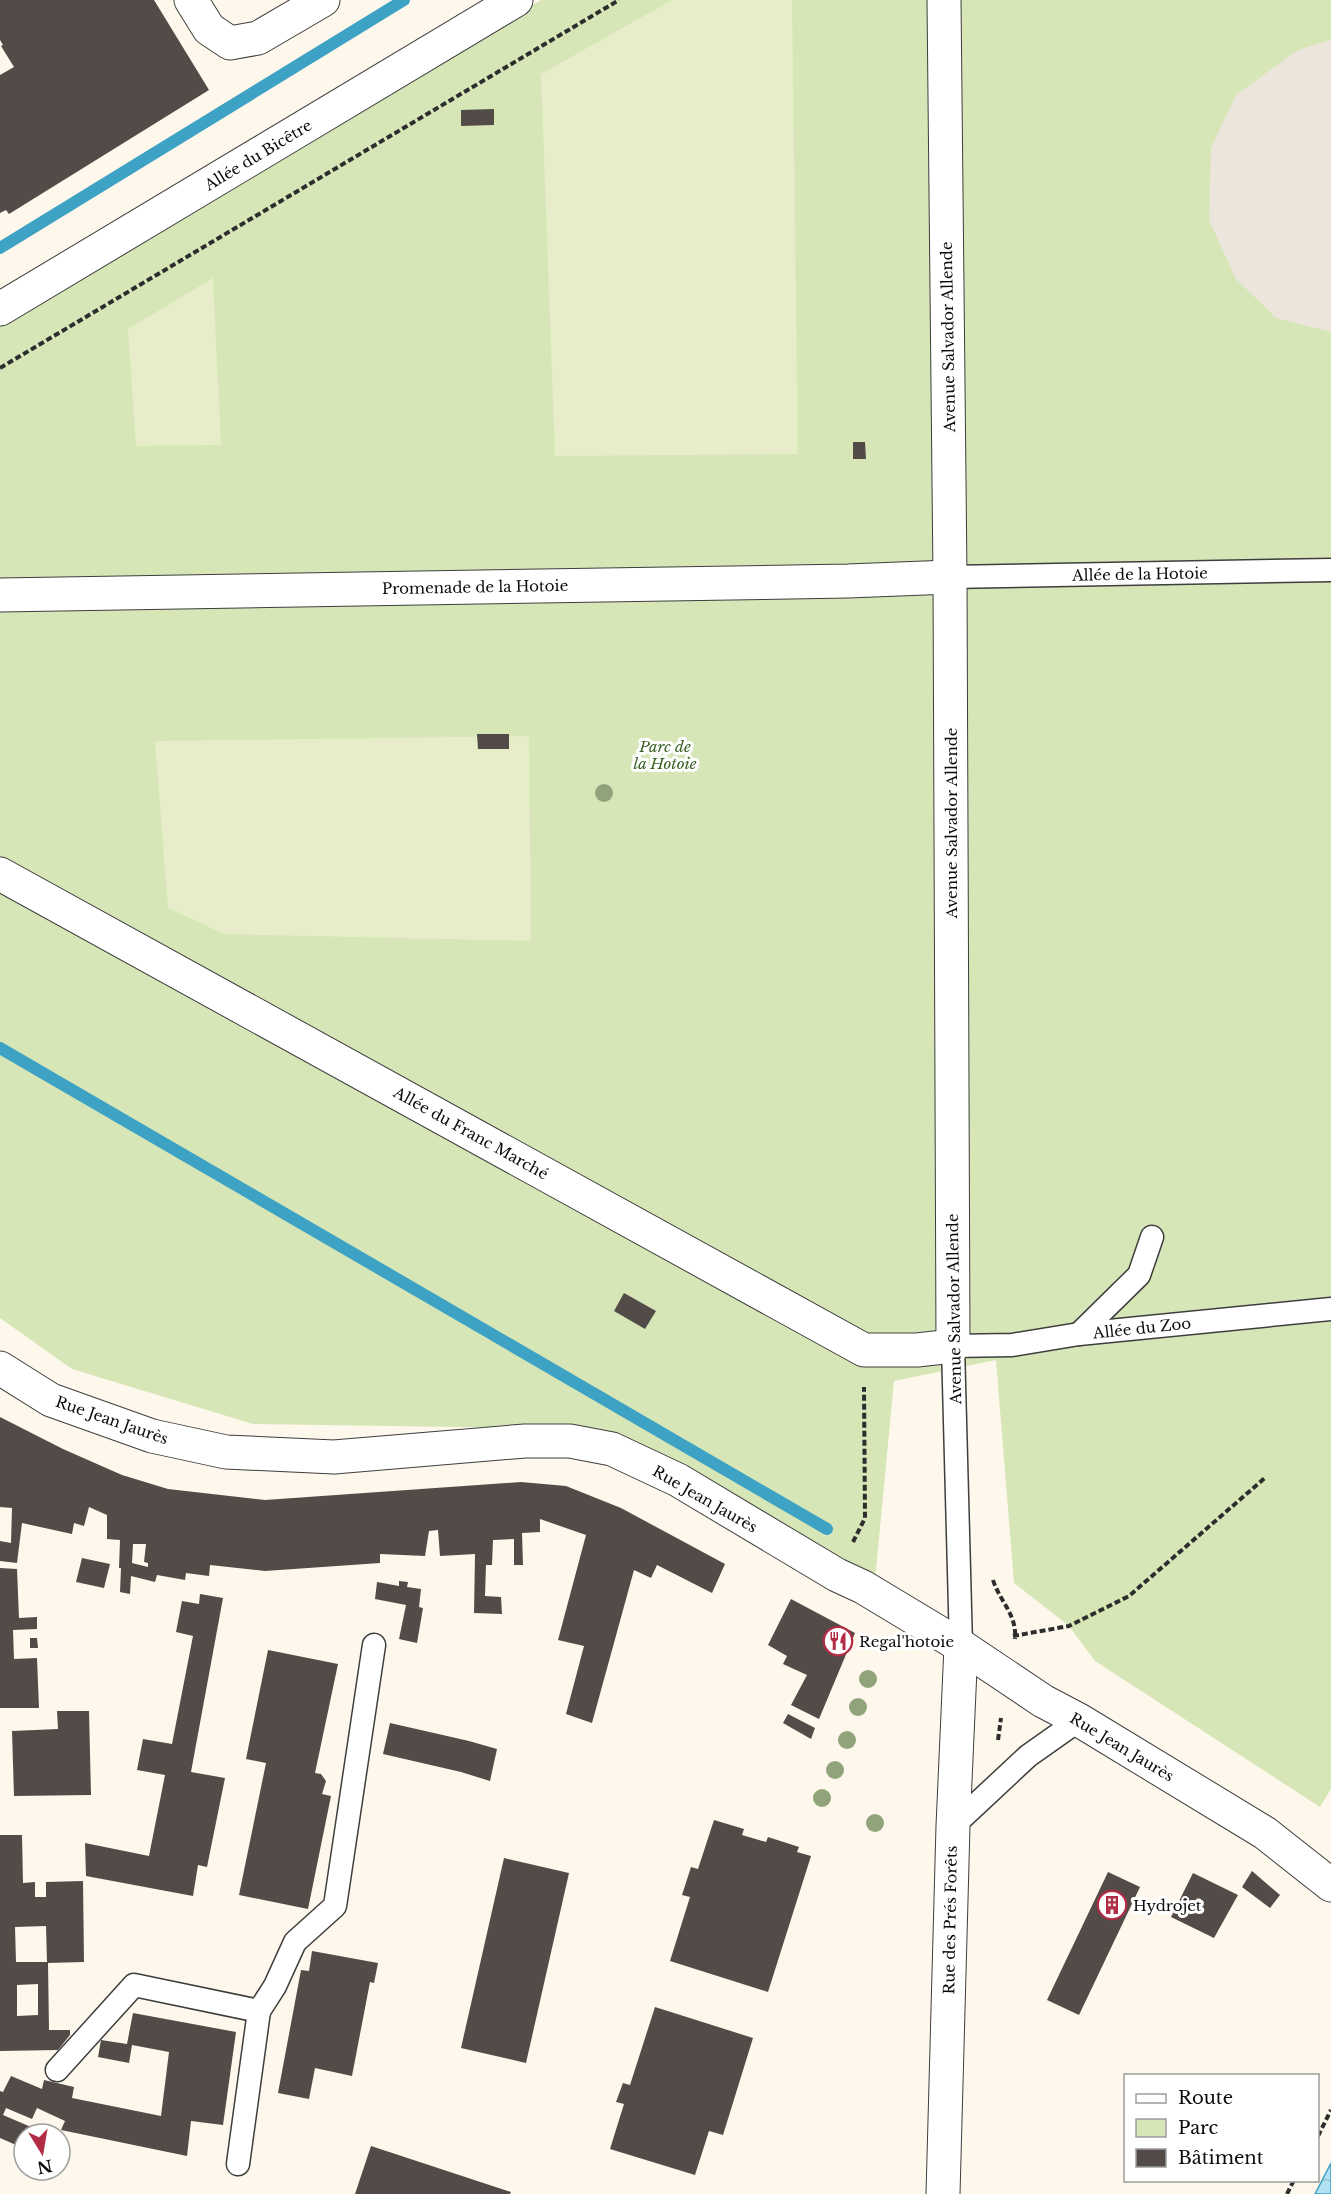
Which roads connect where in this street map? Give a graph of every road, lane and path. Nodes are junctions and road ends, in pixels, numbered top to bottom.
1 (191, 0) edge
2 (323, 0) edge
3 (516, 0) edge
4 (619, 0) edge
5 (944, 0) edge
6 (0, 309) edge
7 (0, 368) edge
8 (1331, 570) edge
9 (950, 577) junction
10 (0, 595) edge
11 (0, 874) edge
12 (1152, 1237) dead end
13 (1331, 1309) edge
14 (1080, 1334) junction
15 (953, 1346) junction
16 (864, 1350) junction
17 (0, 1368) edge
18 (1266, 1477) dead end
19 (837, 1575) junction
20 (374, 1645) dead end
21 (962, 1646) junction
22 (1079, 1720) junction
23 (953, 1826) junction
24 (1331, 1885) edge
25 (259, 2011) junction
26 (57, 2070) dead end
27 (1331, 2110) edge
28 (1319, 2132) edge
29 (238, 2164) dead end
30 (943, 2194) edge

1 - 2 street
3 - 6 street, Allée du Bicêtre
4 - 7 path
5 - 9 street, Avenue Salvador Allende
8 - 9 lane, Allée de la Hotoie
9 - 10 street, Promenade de la Hotoie
9 - 15 street, Avenue Salvador Allende
11 - 16 street, Allée du Franc Marché
12 - 14 lane
13 - 14 lane, Allée du Zoo
14 - 15 lane, Allée du Zoo
15 - 16 street, Allée du Franc Marché
15 - 21 lane, Avenue Salvador Allende
16 - 19 path
17 - 19 street, Rue Jean Jaurès
18 - 21 path
19 - 21 street, Rue Jean Jaurès
20 - 25 lane
21 - 22 street, Rue Jean Jaurès
21 - 23 street, Rue des Prés Forêts
22 - 23 lane
22 - 24 street, Rue Jean Jaurès
23 - 30 street, Rue des Prés Forêts
25 - 26 lane
25 - 29 lane
27 - 28 path

